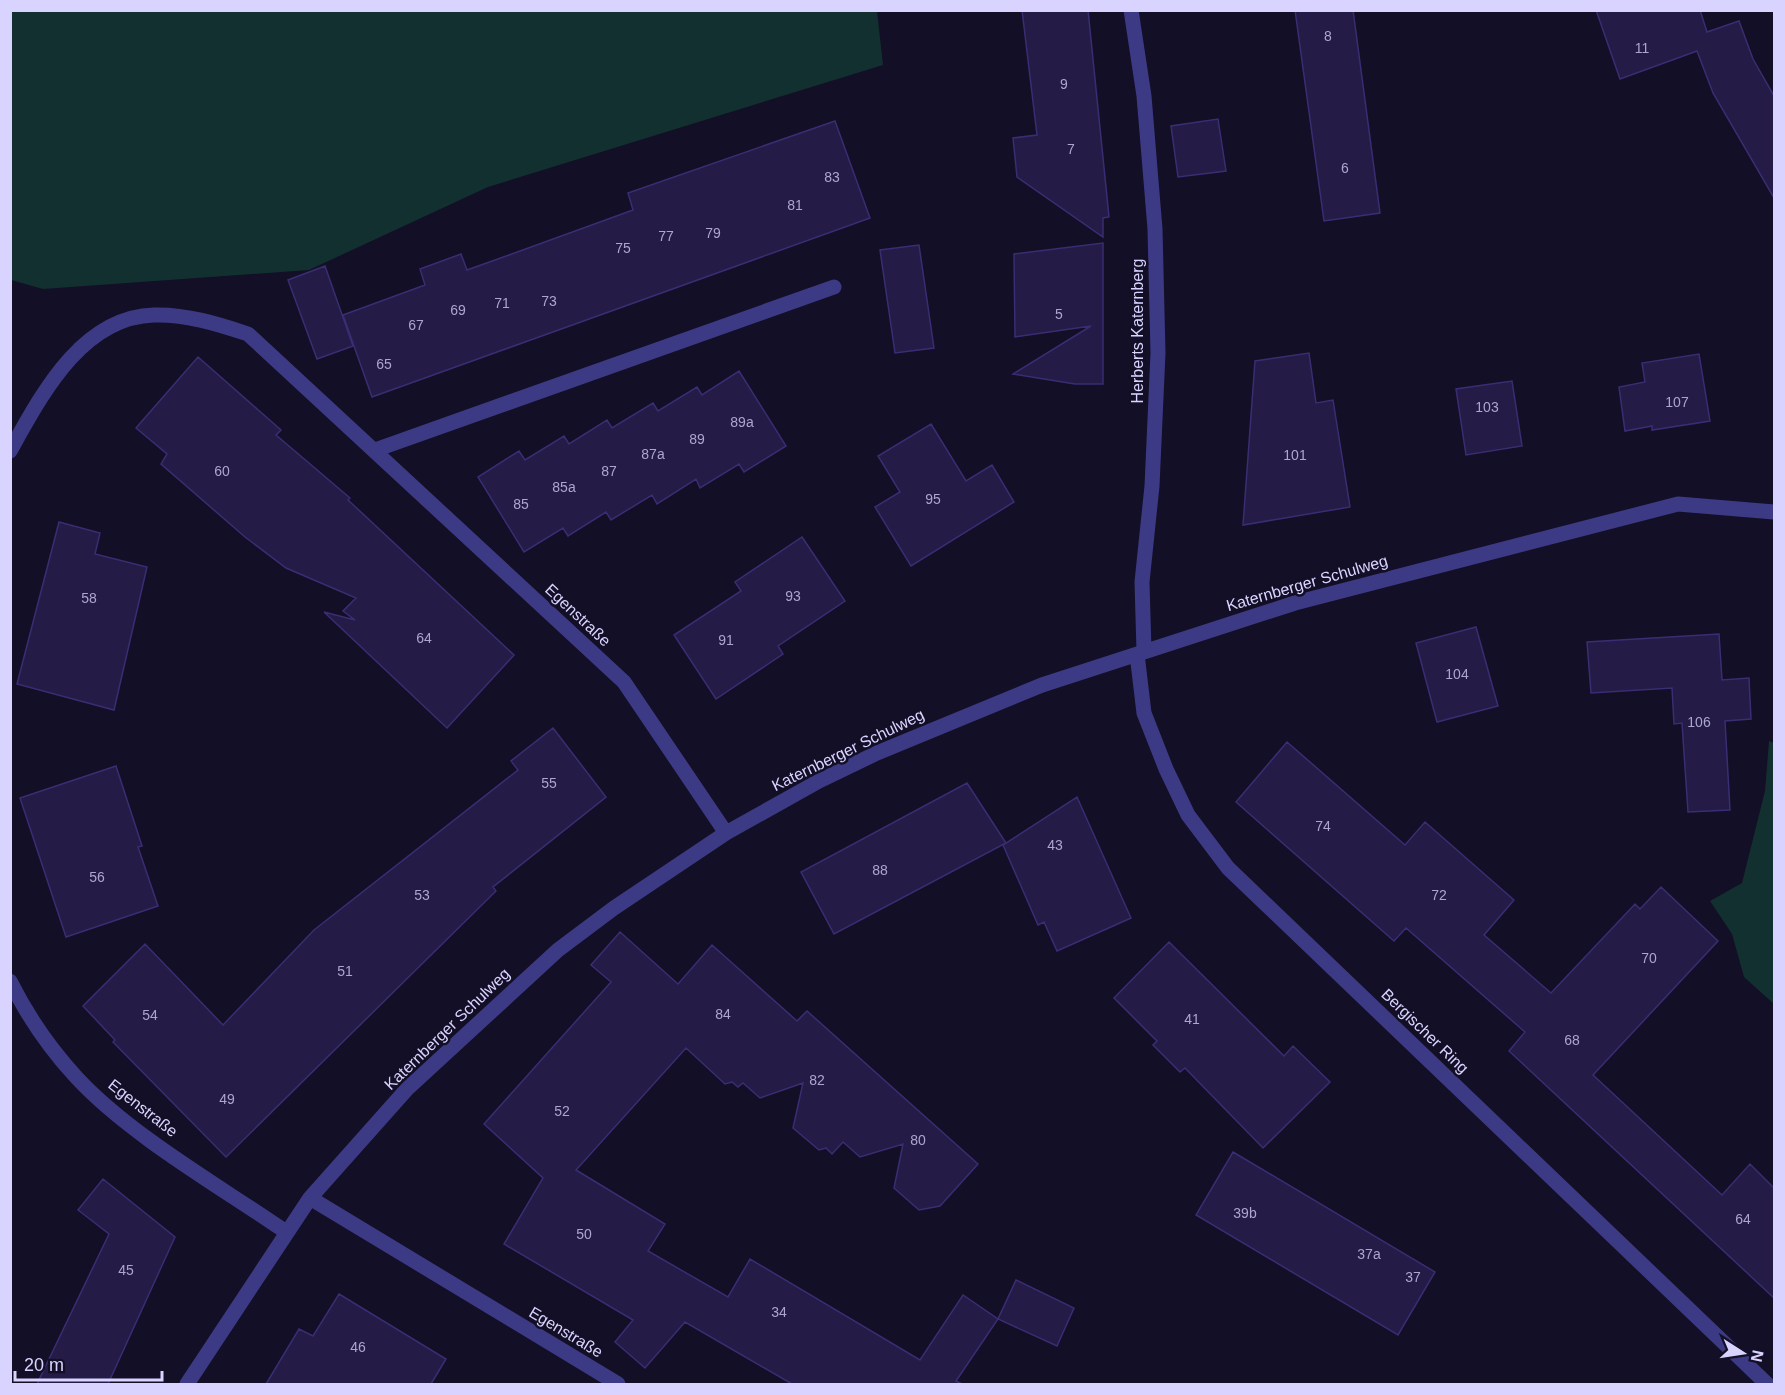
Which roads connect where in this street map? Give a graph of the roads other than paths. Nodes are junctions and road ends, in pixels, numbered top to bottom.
1 (1131, 10) edge
2 (834, 287) dead end
3 (375, 450) junction
4 (10, 452) edge
5 (1774, 512) edge
6 (1141, 653) junction
7 (726, 833) junction
8 (10, 981) edge
9 (310, 1198) junction
10 (286, 1232) junction
11 (187, 1384) edge
12 (618, 1384) edge
13 (1767, 1384) edge

1 - 6 street, Herberts Katernberg
2 - 3 street
3 - 4 street, Egenstraße
3 - 7 street, Egenstraße
5 - 6 street, Katernberger Schulweg
6 - 7 street, Katernberger Schulweg
6 - 13 street, Bergischer Ring
7 - 9 street, Katernberger Schulweg
8 - 10 street, Egenstraße
9 - 10 street, Katernberger Schulweg
9 - 12 street, Egenstraße
10 - 11 street, Katernberger Schulweg

